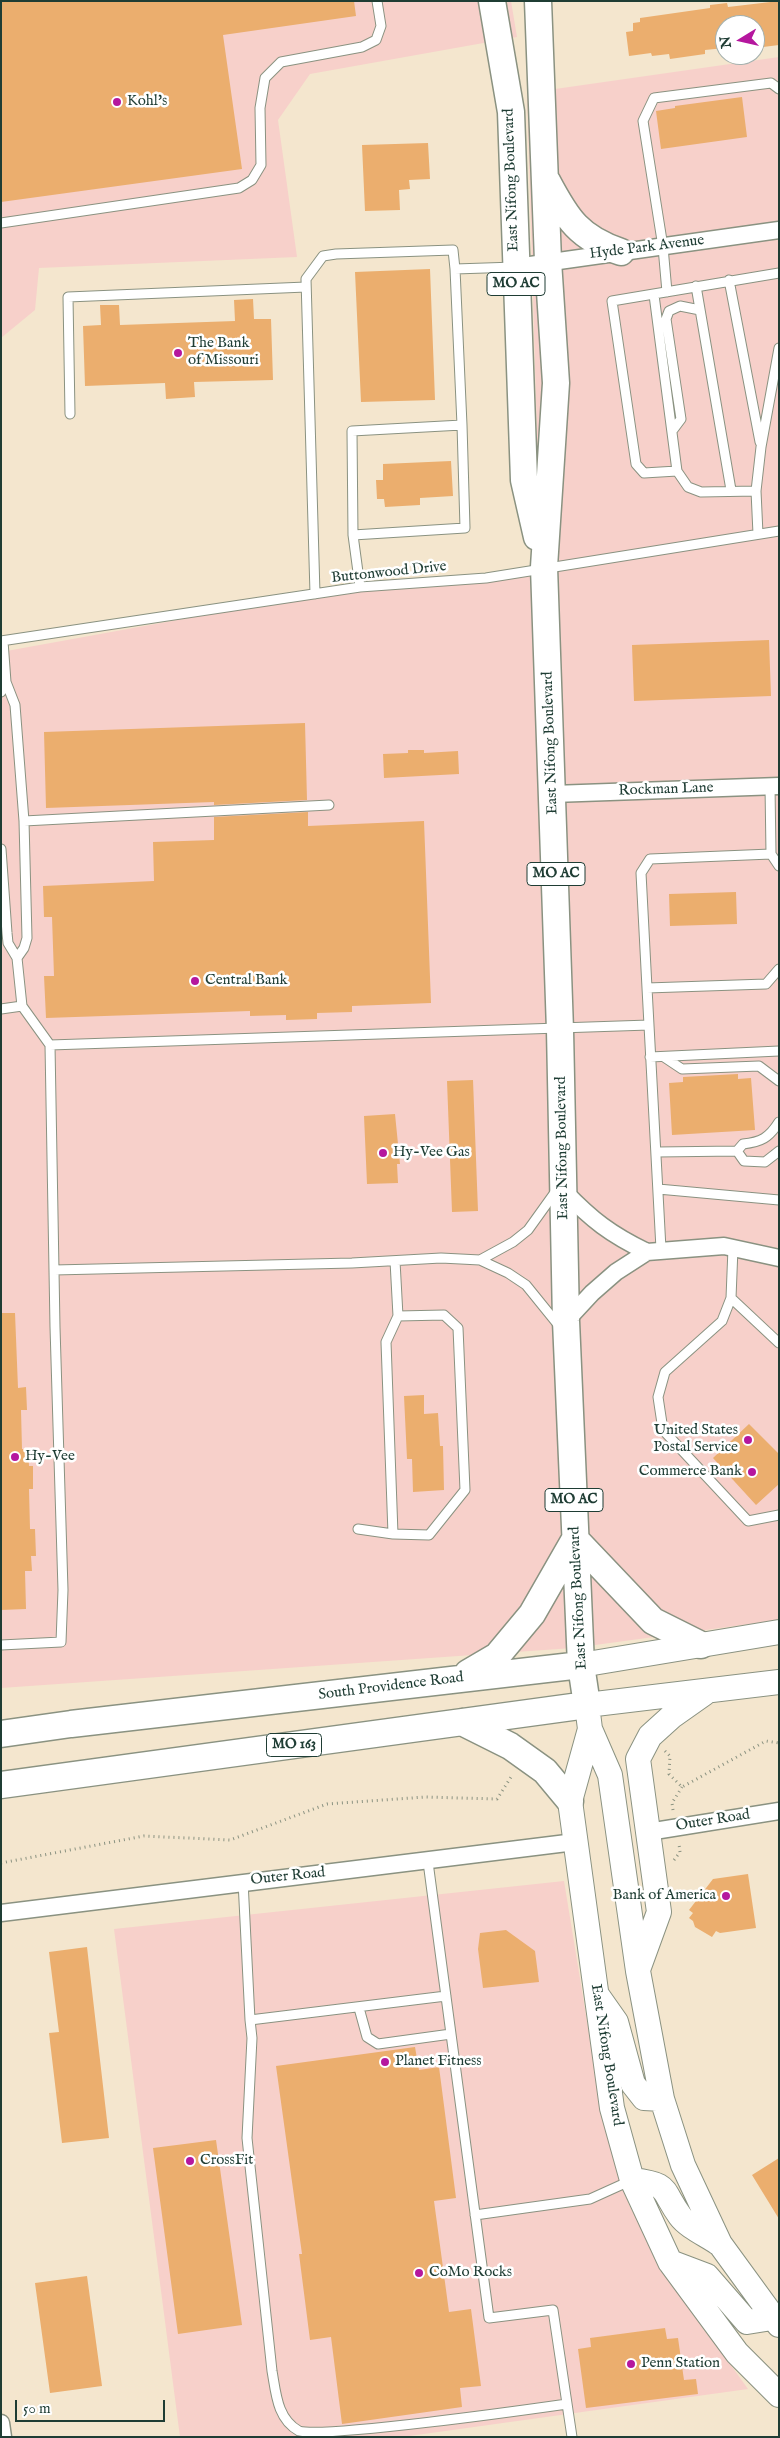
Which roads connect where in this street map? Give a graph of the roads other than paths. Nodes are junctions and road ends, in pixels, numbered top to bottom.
1 (377, 1) edge
2 (492, 1) edge
3 (538, 1) edge
4 (779, 89) edge
5 (545, 178) junction
6 (1, 223) edge
7 (779, 230) edge
8 (663, 247) junction
9 (621, 252) junction
10 (548, 261) junction
11 (516, 267) junction
12 (455, 269) junction
13 (779, 273) edge
14 (729, 280) junction
15 (696, 286) junction
16 (306, 287) junction
17 (667, 292) junction
18 (654, 295) junction
19 (700, 310) junction
20 (779, 348) edge
21 (70, 414) dead end
22 (462, 425) junction
23 (672, 431) junction
24 (761, 447) junction
25 (677, 471) junction
26 (731, 490) junction
27 (756, 491) junction
28 (779, 531) edge
29 (758, 534) junction
30 (353, 535) junction
31 (544, 567) junction
32 (360, 587) junction
33 (315, 594) junction
34 (2, 641) edge
35 (6, 682) junction
36 (1, 692) edge
37 (774, 786) edge
38 (553, 794) junction
39 (329, 804) dead end
40 (24, 821) junction
41 (1, 849) edge
42 (770, 854) junction
43 (779, 866) edge
44 (17, 958) junction
45 (779, 969) edge
46 (647, 988) junction
47 (22, 1006) junction
48 (1, 1009) edge
49 (648, 1025) junction
50 (560, 1030) junction
51 (50, 1045) junction
52 (779, 1051) edge
53 (650, 1057) junction
54 (664, 1057) junction
55 (779, 1081) edge
56 (779, 1122) edge
57 (737, 1151) junction
58 (657, 1152) junction
59 (779, 1152) edge
60 (564, 1186) junction
61 (658, 1188) junction
62 (779, 1200) edge
63 (733, 1248) junction
64 (654, 1251) junction
65 (779, 1258) edge
66 (480, 1260) junction
67 (395, 1261) junction
68 (54, 1270) junction
69 (732, 1298) junction
70 (398, 1316) junction
71 (566, 1328) junction
72 (779, 1343) edge
73 (779, 1515) edge
74 (358, 1529) dead end
75 (394, 1534) junction
76 (575, 1539) junction
77 (779, 1632) edge
78 (701, 1644) junction
79 (1, 1646) edge
80 (581, 1665) junction
81 (459, 1679) junction
82 (779, 1682) edge
83 (708, 1691) junction
84 (588, 1717) junction
85 (462, 1722) junction
86 (1, 1734) edge
87 (1, 1785) edge
88 (570, 1801) junction
89 (778, 1814) edge
90 (648, 1832) junction
91 (575, 1842) junction
92 (428, 1862) junction
93 (244, 1881) junction
94 (1, 1912) edge
95 (638, 1972) junction
96 (595, 1992) junction
97 (446, 1996) junction
98 (359, 2008) junction
99 (250, 2020) junction
100 (451, 2034) junction
101 (662, 2099) junction
102 (632, 2180) junction
103 (475, 2215) junction
104 (720, 2244) junction
105 (670, 2262) junction
106 (777, 2319) edge
107 (779, 2396) edge
108 (567, 2404) junction
109 (572, 2437) edge

1 - 6 lane
2 - 11 main road, East Nifong Boulevard / MO AC
3 - 5 main road, East Nifong Boulevard / MO AC
4 - 8 lane
5 - 9 main road
5 - 10 main road, East Nifong Boulevard / MO AC
7 - 8 street, Hyde Park Avenue
8 - 9 street, Hyde Park Avenue
8 - 17 lane
9 - 10 street, Hyde Park Avenue
10 - 11 street, Hyde Park Avenue
10 - 31 main road, East Nifong Boulevard / MO AC
11 - 12 lane
11 - 31 main road, East Nifong Boulevard / MO AC
12 - 16 lane
12 - 22 lane
13 - 14 lane
14 - 15 lane
14 - 24 lane
15 - 17 lane
15 - 19 lane
16 - 21 lane
16 - 33 lane
17 - 18 lane
18 - 23 lane
18 - 25 lane
19 - 23 lane
19 - 26 lane
20 - 24 lane
22 - 30 lane
22 - 30 lane
23 - 25 lane
24 - 27 lane
25 - 26 lane
26 - 27 lane
27 - 29 lane
28 - 29 lane, Buttonwood Drive
29 - 31 lane, Buttonwood Drive
30 - 32 lane
31 - 32 lane, Buttonwood Drive
31 - 38 main road, East Nifong Boulevard / MO AC
32 - 33 lane, Buttonwood Drive
33 - 34 lane, Buttonwood Drive
34 - 35 lane
35 - 36 lane
35 - 40 lane
37 - 38 street, Rockman Lane
37 - 42 lane
38 - 50 main road, East Nifong Boulevard / MO AC
39 - 40 lane
40 - 44 lane
41 - 44 lane
42 - 43 lane
42 - 46 lane
44 - 47 lane
45 - 46 lane
46 - 49 lane
47 - 48 lane
47 - 51 lane
49 - 50 lane
49 - 53 lane
50 - 51 lane
50 - 60 main road, East Nifong Boulevard / MO AC
51 - 68 lane
52 - 54 lane
53 - 54 lane
53 - 58 lane
54 - 55 lane
56 - 57 lane
57 - 58 lane
57 - 59 lane
58 - 61 lane
60 - 64 street
60 - 66 lane
60 - 71 main road, East Nifong Boulevard / MO AC
61 - 62 lane
61 - 64 lane
63 - 64 street
63 - 65 street
63 - 69 lane
64 - 71 street
66 - 67 lane
66 - 71 lane
67 - 68 lane
67 - 70 lane
68 - 79 lane
69 - 72 lane
69 - 73 lane
70 - 75 lane
70 - 75 lane
71 - 76 main road, East Nifong Boulevard / MO AC
74 - 75 lane
76 - 78 main road
76 - 80 main road, East Nifong Boulevard / MO AC
76 - 81 main road
77 - 78 main road, South Providence Road
78 - 80 main road, South Providence Road
80 - 81 main road, South Providence Road
80 - 84 main road, East Nifong Boulevard / MO AC
81 - 86 main road, South Providence Road
82 - 83 main road, MO 163
83 - 84 main road, MO 163
83 - 90 main road
84 - 85 main road, MO 163
84 - 88 main road, East Nifong Boulevard
84 - 95 main road, East Nifong Boulevard
85 - 87 main road, MO 163
85 - 88 main road
88 - 91 main road, East Nifong Boulevard
89 - 90 street, Outer Road
90 - 95 main road
91 - 92 street, Outer Road
91 - 96 main road, East Nifong Boulevard
92 - 93 street, Outer Road
92 - 97 lane
93 - 94 street, Outer Road
93 - 99 lane
95 - 101 main road, East Nifong Boulevard
96 - 101 main road
96 - 102 main road, East Nifong Boulevard
97 - 98 lane
97 - 100 lane
98 - 99 lane
98 - 100 lane
99 - 108 lane
100 - 103 lane
101 - 104 main road, East Nifong Boulevard
102 - 103 lane
102 - 104 main road
102 - 105 main road, East Nifong Boulevard
103 - 108 lane
104 - 106 main road, East Nifong Boulevard
105 - 106 main road
105 - 107 main road, East Nifong Boulevard
108 - 109 lane

